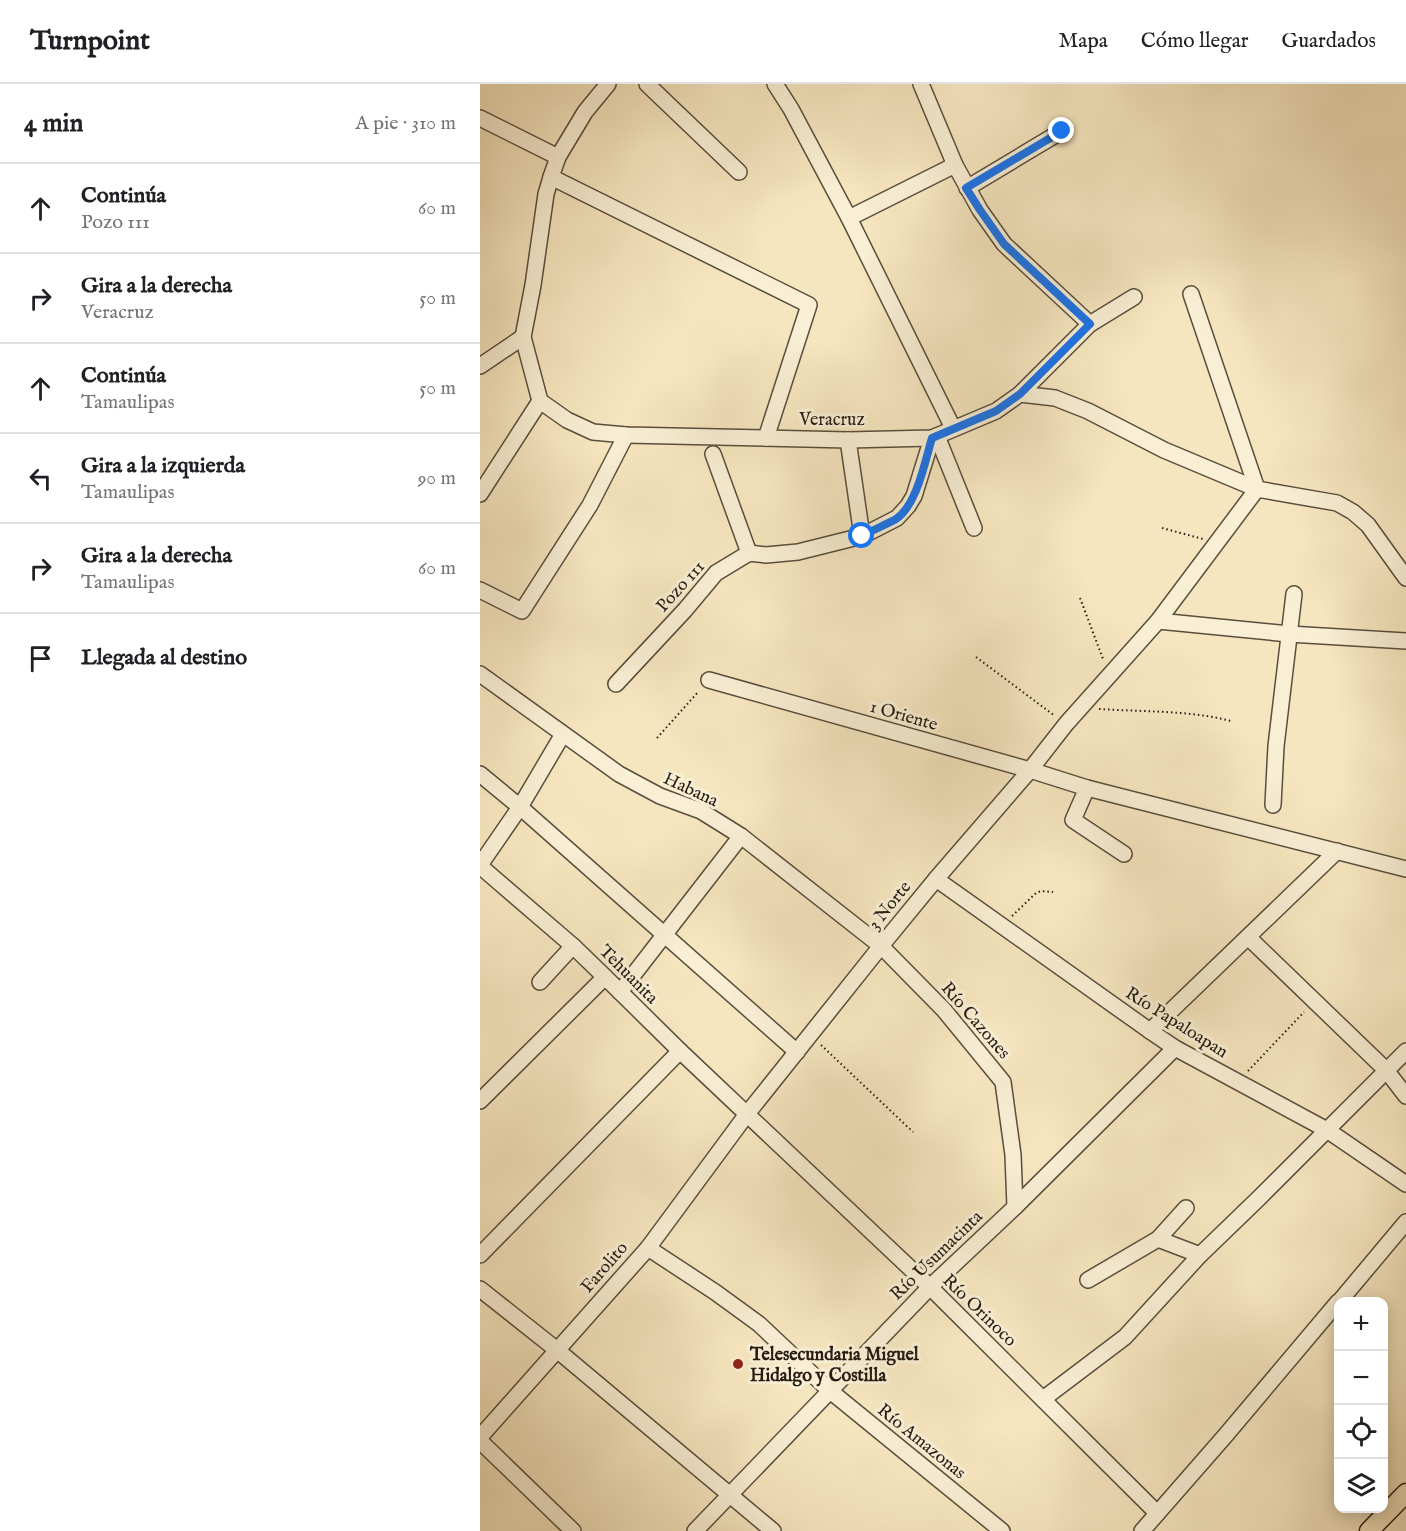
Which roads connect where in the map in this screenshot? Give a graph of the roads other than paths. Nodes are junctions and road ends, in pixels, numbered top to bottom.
1 (608, 84) edge
2 (647, 84) edge
3 (775, 84) edge
4 (921, 84) edge
5 (480, 118) edge
6 (1062, 131) dead end
7 (558, 157) junction
8 (955, 165) junction
9 (739, 172) dead end
10 (551, 177) junction
11 (966, 188) junction
12 (849, 218) junction
13 (1191, 294) dead end
14 (1134, 297) dead end
15 (1090, 324) junction
16 (523, 337) junction
17 (480, 366) edge
18 (1020, 394) junction
19 (540, 401) junction
20 (953, 428) junction
21 (626, 435) junction
22 (935, 437) junction
23 (766, 438) junction
24 (848, 440) junction
25 (713, 454) dead end
26 (1257, 489) junction
27 (480, 494) edge
28 (974, 528) dead end
29 (862, 536) junction
30 (749, 553) junction
31 (1406, 578) edge
32 (480, 590) edge
33 (1294, 594) dead end
34 (1158, 621) junction
35 (1289, 634) junction
36 (1406, 641) edge
37 (480, 674) edge
38 (710, 680) road end
39 (616, 684) dead end
40 (563, 734) junction
41 (1029, 770) junction
42 (480, 774) edge
43 (1087, 789) junction
44 (1273, 805) dead end
45 (520, 807) junction
46 (741, 836) junction
47 (1337, 851) junction
48 (1124, 854) dead end
49 (480, 866) edge
50 (1406, 869) edge
51 (936, 879) junction
52 (665, 934) junction
53 (1248, 937) junction
54 (573, 946) junction
55 (881, 946) junction
56 (605, 976) junction
57 (540, 982) dead end
58 (620, 992) junction
59 (1150, 1031) junction
60 (1175, 1048) junction
61 (680, 1051) junction
62 (1406, 1051) edge
63 (797, 1052) junction
64 (1386, 1070) junction
65 (1406, 1096) edge
66 (480, 1101) edge
67 (747, 1114) junction
68 (1327, 1130) junction
69 (1406, 1184) edge
70 (1015, 1207) junction
71 (1186, 1208) dead end
72 (1406, 1222) edge
73 (1158, 1239) junction
74 (648, 1248) junction
75 (480, 1255) edge
76 (1200, 1255) junction
77 (1088, 1280) dead end
78 (930, 1287) junction
79 (480, 1289) edge
80 (1343, 1297) edge
81 (1334, 1308) edge
82 (557, 1350) junction
83 (829, 1390) junction
84 (1043, 1399) junction
85 (480, 1439) edge
86 (1406, 1493) edge
87 (730, 1496) junction
88 (1157, 1513) junction
89 (573, 1531) edge
90 (694, 1531) edge
91 (772, 1531) edge
92 (1002, 1531) edge
93 (1142, 1531) edge
94 (1369, 1531) edge

1 - 7 street
2 - 9 street
3 - 12 street
4 - 8 street
5 - 7 street
6 - 11 street
7 - 10 street
8 - 11 street
8 - 12 street
10 - 16 street
10 - 23 street
11 - 15 street
12 - 20 street
13 - 26 street
14 - 15 street, Veracruz
15 - 18 street, Veracruz
16 - 17 street
16 - 19 street
18 - 20 street, Veracruz
18 - 26 street
19 - 21 street, Veracruz
19 - 27 street
20 - 22 street, Veracruz
21 - 23 street, Veracruz
21 - 32 street
22 - 24 street, Veracruz
22 - 28 street
22 - 29 street
23 - 24 street, Veracruz
24 - 29 street
25 - 30 street
26 - 31 street
26 - 34 street, 3 Norte
29 - 30 street
30 - 39 street, Pozo 111
33 - 35 street
34 - 35 street
34 - 41 street, 3 Norte
35 - 36 street
35 - 44 street
37 - 40 street, Habana
38 - 41 street, 1 Oriente
40 - 45 street
40 - 46 street, Habana
41 - 43 street, 1 Oriente
41 - 51 street, 3 Norte
42 - 45 street
43 - 47 street, 1 Oriente
43 - 48 street
45 - 49 street
45 - 52 street
46 - 52 street
46 - 55 street, Habana
47 - 50 street, 1 Oriente
47 - 53 street
49 - 54 street, Tehuanita
51 - 55 street, 3 Norte
51 - 59 street, Río Papaloapan
52 - 58 street
52 - 63 street
53 - 59 street
53 - 64 street
54 - 56 street, Tehuanita
54 - 57 street
55 - 63 street, 3 Norte
55 - 70 street, Río Cazones
56 - 58 street, Tehuanita
56 - 66 street
58 - 61 street, Tehuanita
59 - 60 street, Río Papaloapan
60 - 68 street, Río Papaloapan
60 - 70 street, Río Usumacinta
61 - 67 street, Tehuanita
61 - 75 street
62 - 64 street
63 - 67 street, 3 Norte
64 - 65 street
64 - 68 street
67 - 74 street, Farolito
67 - 78 street, Río Orinoco
68 - 69 street, Río Papaloapan
68 - 76 street
70 - 78 street, Río Usumacinta
71 - 73 street
72 - 80 street
73 - 76 street
73 - 77 street
74 - 82 street, Farolito
74 - 83 street, Río Amazonas
76 - 84 street
78 - 83 street, Río Usumacinta
78 - 84 street, Río Orinoco
79 - 82 street
81 - 88 street
82 - 85 street, Farolito
82 - 87 street
83 - 87 street, Río Usumacinta
83 - 92 street, Río Amazonas
84 - 88 street, Río Orinoco
85 - 89 street
86 - 94 main road
87 - 90 street, Río Usumacinta
87 - 91 street
88 - 93 street

